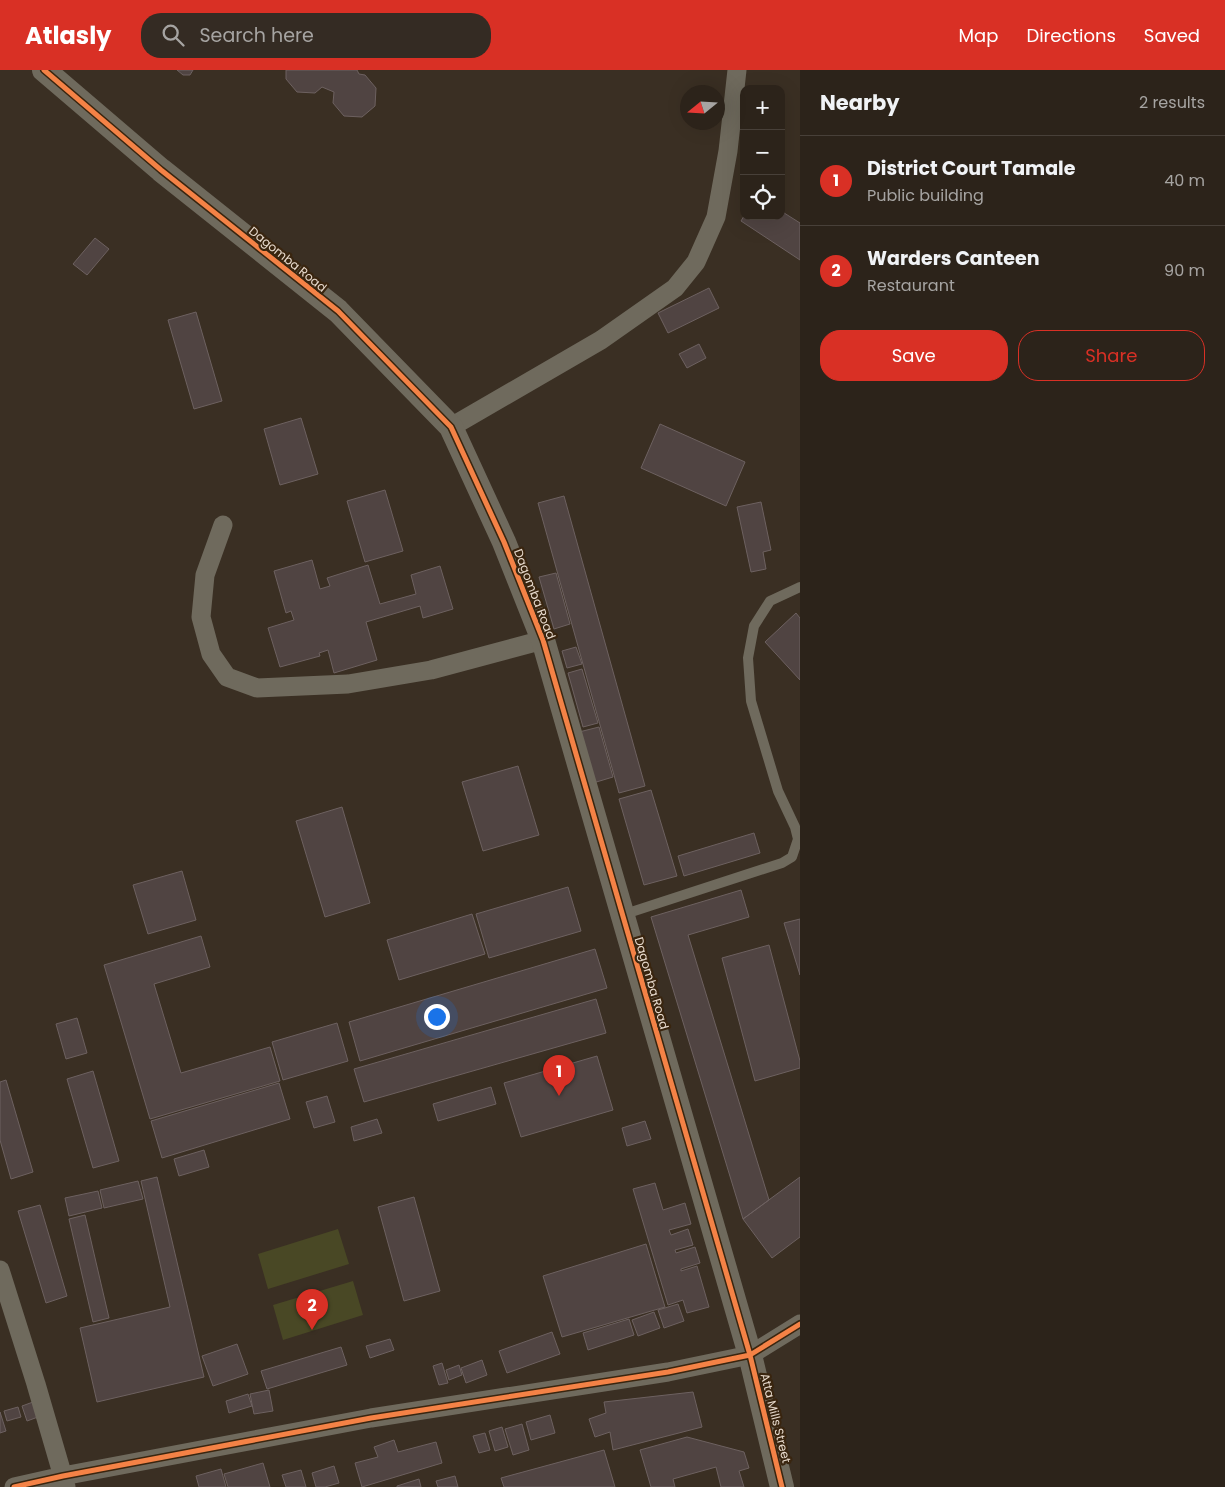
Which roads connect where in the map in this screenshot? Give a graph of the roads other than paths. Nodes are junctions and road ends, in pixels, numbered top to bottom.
1 (44, 70) edge
2 (737, 70) edge
3 (450, 426) junction
4 (223, 525) dead end
5 (800, 587) edge
6 (543, 640) junction
7 (621, 915) junction
8 (0, 1270) edge
9 (800, 1324) edge
10 (750, 1354) junction
11 (65, 1481) edge
12 (14, 1487) edge
13 (782, 1487) edge

1 - 3 street, Dagomba Road
2 - 3 street
3 - 6 street, Dagomba Road
4 - 6 street
5 - 7 lane
6 - 7 street, Dagomba Road
7 - 10 street, Dagomba Road
8 - 11 street
9 - 10 street
10 - 11 street
10 - 13 street, Atta Mills Street
11 - 12 street

